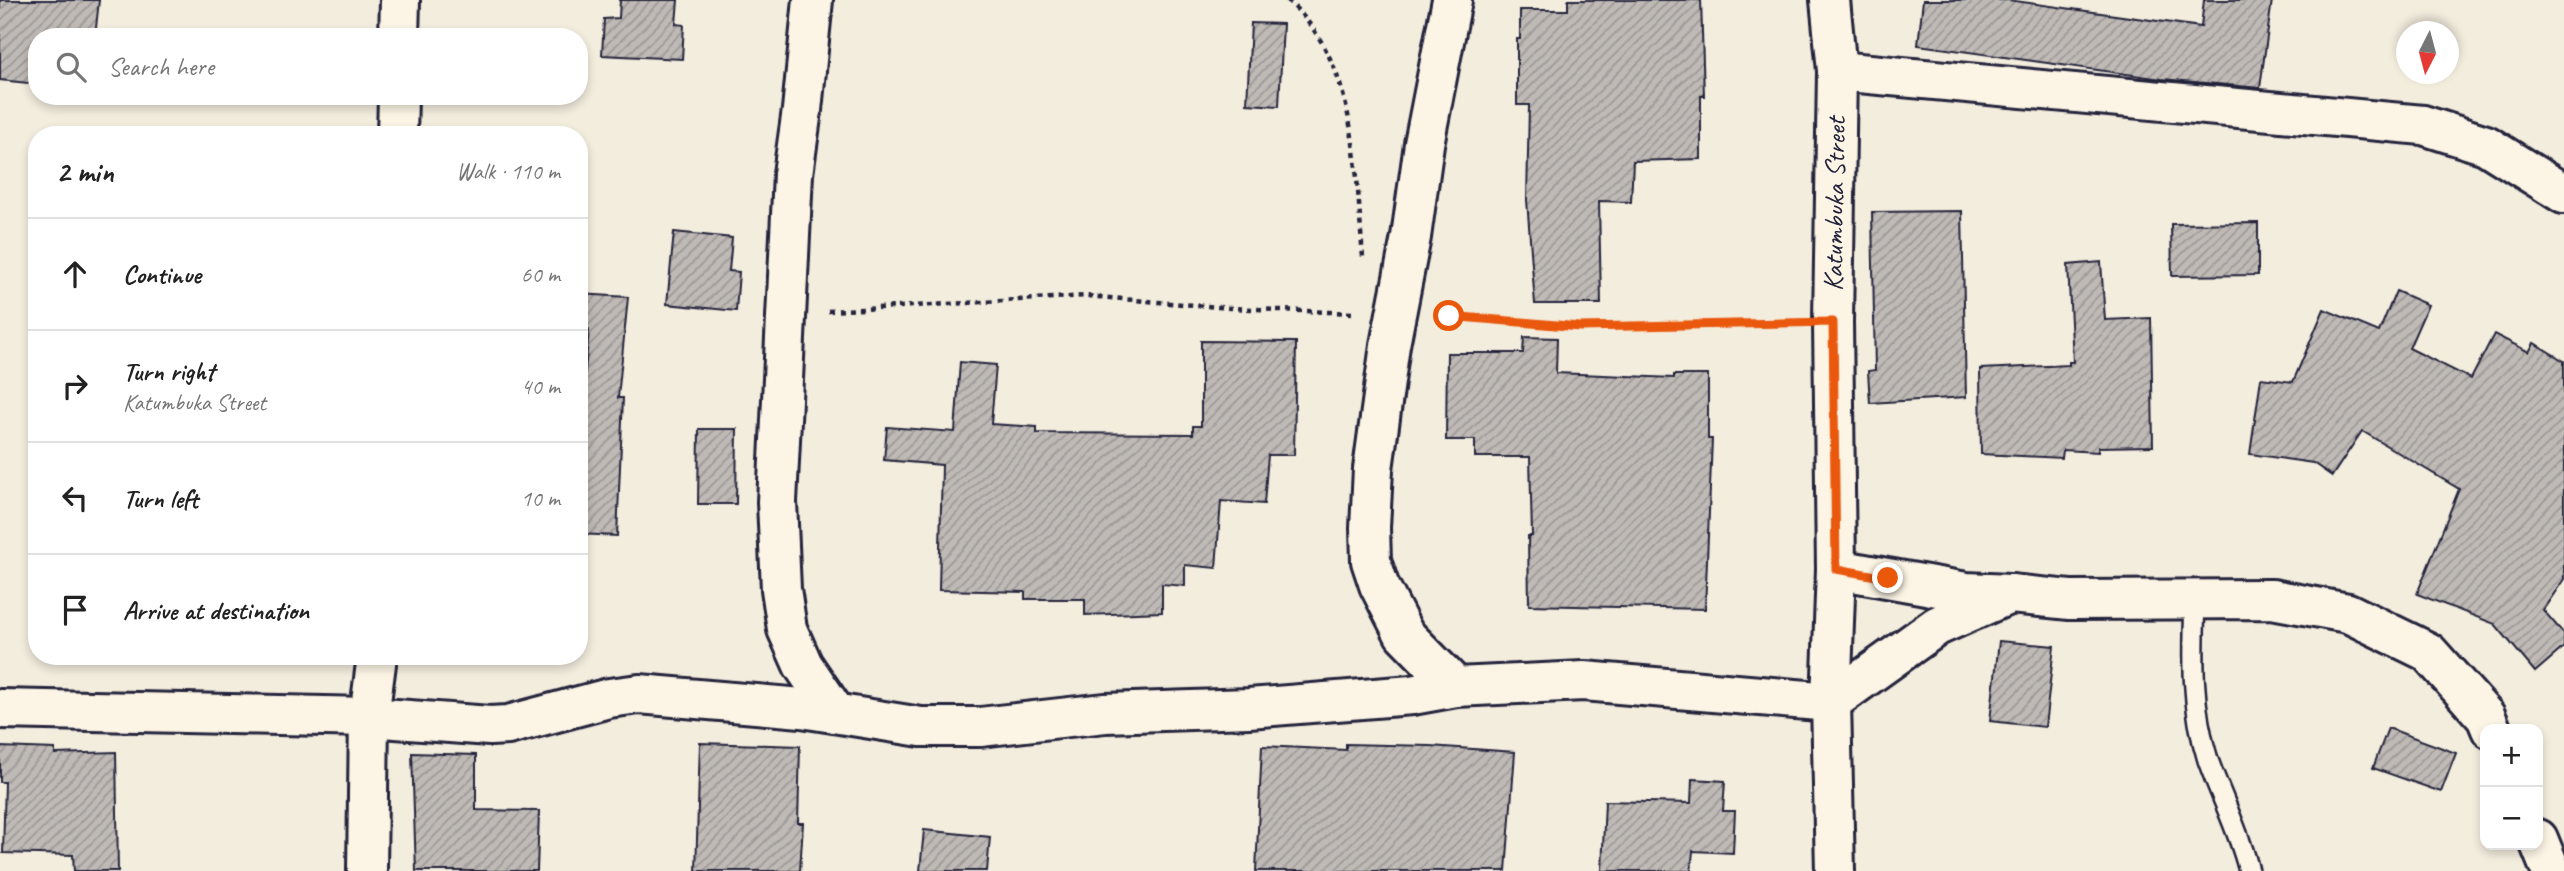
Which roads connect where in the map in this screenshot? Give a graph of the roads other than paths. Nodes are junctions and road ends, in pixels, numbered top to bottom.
1 (400, 0) edge
2 (813, 0) edge
3 (1452, 0) edge
4 (1830, 0) edge
5 (399, 28) edge
6 (1836, 71) junction
7 (398, 105) edge
8 (397, 126) edge
9 (2564, 194) edge
10 (1836, 569) junction
11 (2010, 594) junction
12 (2195, 600) junction
13 (376, 665) edge
14 (1456, 687) junction
15 (1831, 702) junction
16 (0, 709) edge
17 (835, 712) junction
18 (369, 717) junction
19 (2489, 724) edge
20 (2542, 850) edge
21 (367, 871) edge
22 (1835, 871) edge
23 (2249, 871) edge
24 (2551, 871) edge

1 - 5 street
2 - 17 street
3 - 14 street
4 - 6 street, Katumbuka Street
6 - 9 street
6 - 10 street, Katumbuka Street
7 - 8 street
10 - 11 street
10 - 15 street, Katumbuka Street
11 - 12 street
11 - 15 street
12 - 19 street
12 - 23 lane
13 - 18 street
14 - 15 street
14 - 17 street
15 - 22 street, Katumbuka Street
16 - 18 street
17 - 18 street
18 - 21 street
20 - 24 street

